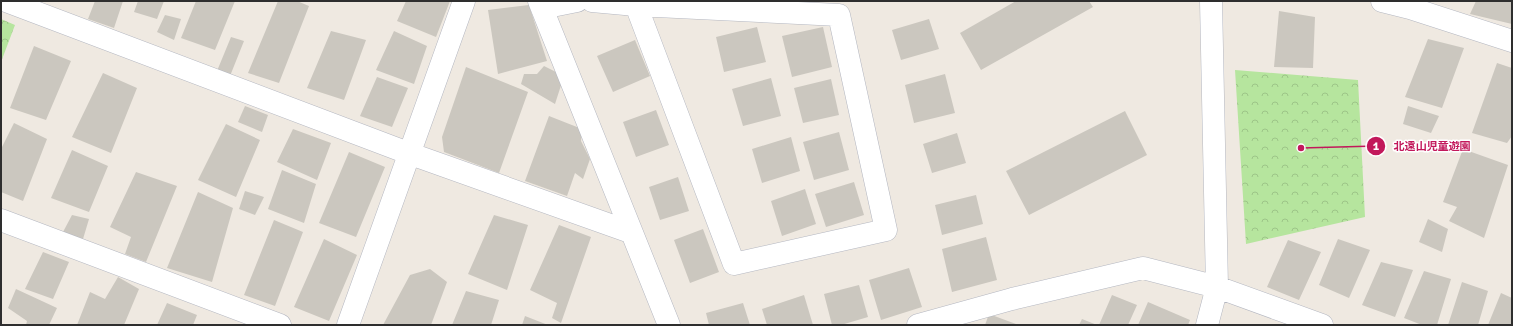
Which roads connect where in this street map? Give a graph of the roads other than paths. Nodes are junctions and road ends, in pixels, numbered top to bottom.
1 (6, 1) edge
2 (464, 1) edge
3 (577, 1) edge
4 (592, 1) edge
5 (1211, 1) edge
6 (1382, 1) edge
7 (540, 4) edge
8 (1411, 4) edge
9 (636, 5) junction
10 (1512, 41) edge
11 (408, 153) junction
12 (1, 220) edge
13 (630, 232) junction
14 (1217, 287) junction
15 (280, 325) edge
16 (348, 325) edge
17 (668, 325) edge
18 (918, 325) edge
19 (1207, 325) edge
20 (1322, 325) edge

1 - 11 street
2 - 11 street
3 - 7 street
4 - 9 street
5 - 14 street
6 - 8 street
7 - 13 street
8 - 10 street
9 - 9 street
11 - 13 street
11 - 16 street
12 - 15 street
13 - 17 street
14 - 18 street
14 - 19 street
14 - 20 street

